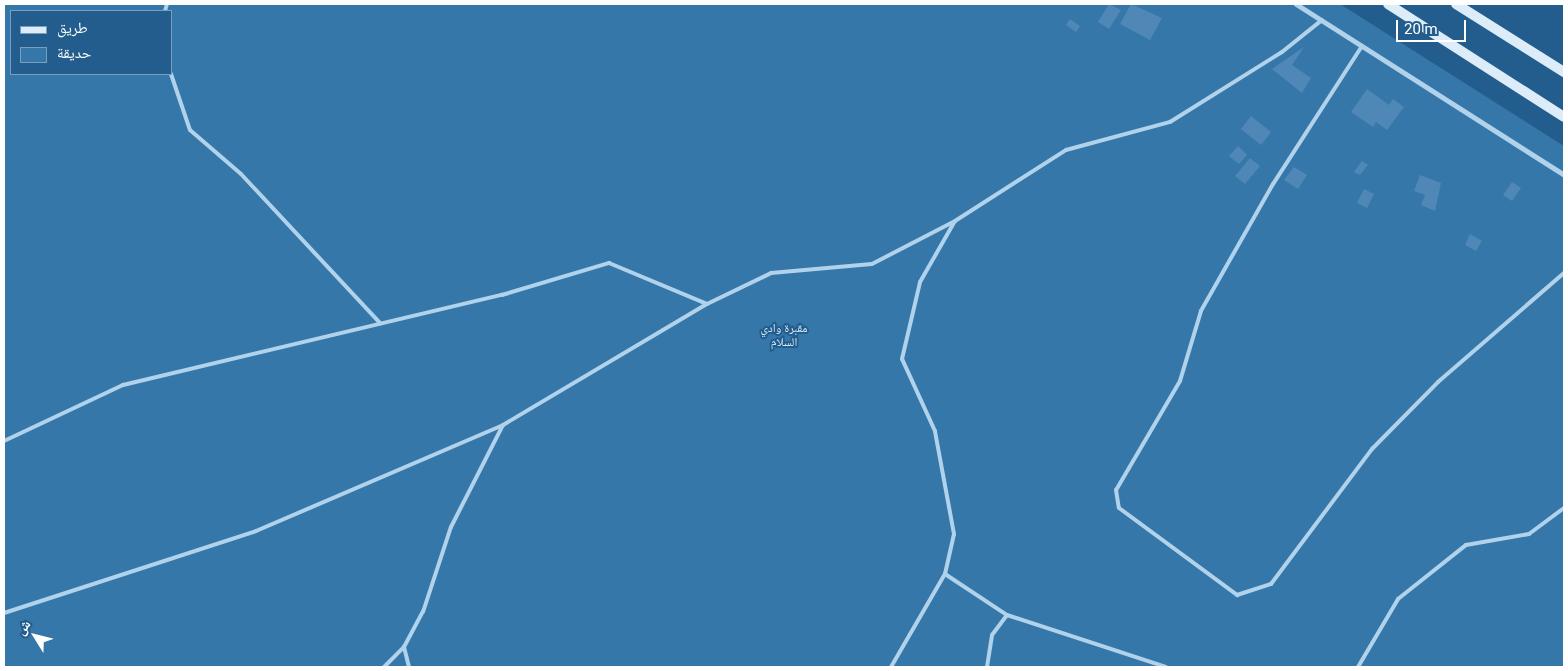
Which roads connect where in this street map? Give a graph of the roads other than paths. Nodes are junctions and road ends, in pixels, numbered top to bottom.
1 (1296, 4) edge
2 (1388, 4) edge
3 (1456, 4) edge
4 (1322, 20) junction
5 (1362, 46) junction
6 (1564, 72) edge
7 (171, 75) edge
8 (1564, 117) edge
9 (1564, 175) edge
10 (956, 221) junction
11 (1564, 273) edge
12 (707, 304) junction
13 (380, 323) junction
14 (502, 425) junction
15 (4, 441) edge
16 (1564, 508) edge
17 (945, 574) junction
18 (4, 613) edge
19 (1007, 615) junction
20 (404, 647) junction
21 (384, 667) edge
22 (409, 667) edge
23 (891, 667) edge
24 (987, 667) edge
25 (1166, 667) edge
26 (1358, 667) edge

1 - 4 street
2 - 8 main road
3 - 6 main road
4 - 5 street
4 - 10 lane
5 - 9 street
5 - 11 lane
7 - 13 lane
10 - 12 lane
10 - 17 lane
12 - 13 lane
12 - 14 lane
13 - 15 lane
14 - 18 lane
14 - 20 lane
16 - 26 lane
17 - 19 lane
17 - 23 lane
19 - 24 lane
19 - 25 lane
20 - 21 lane
20 - 22 lane

